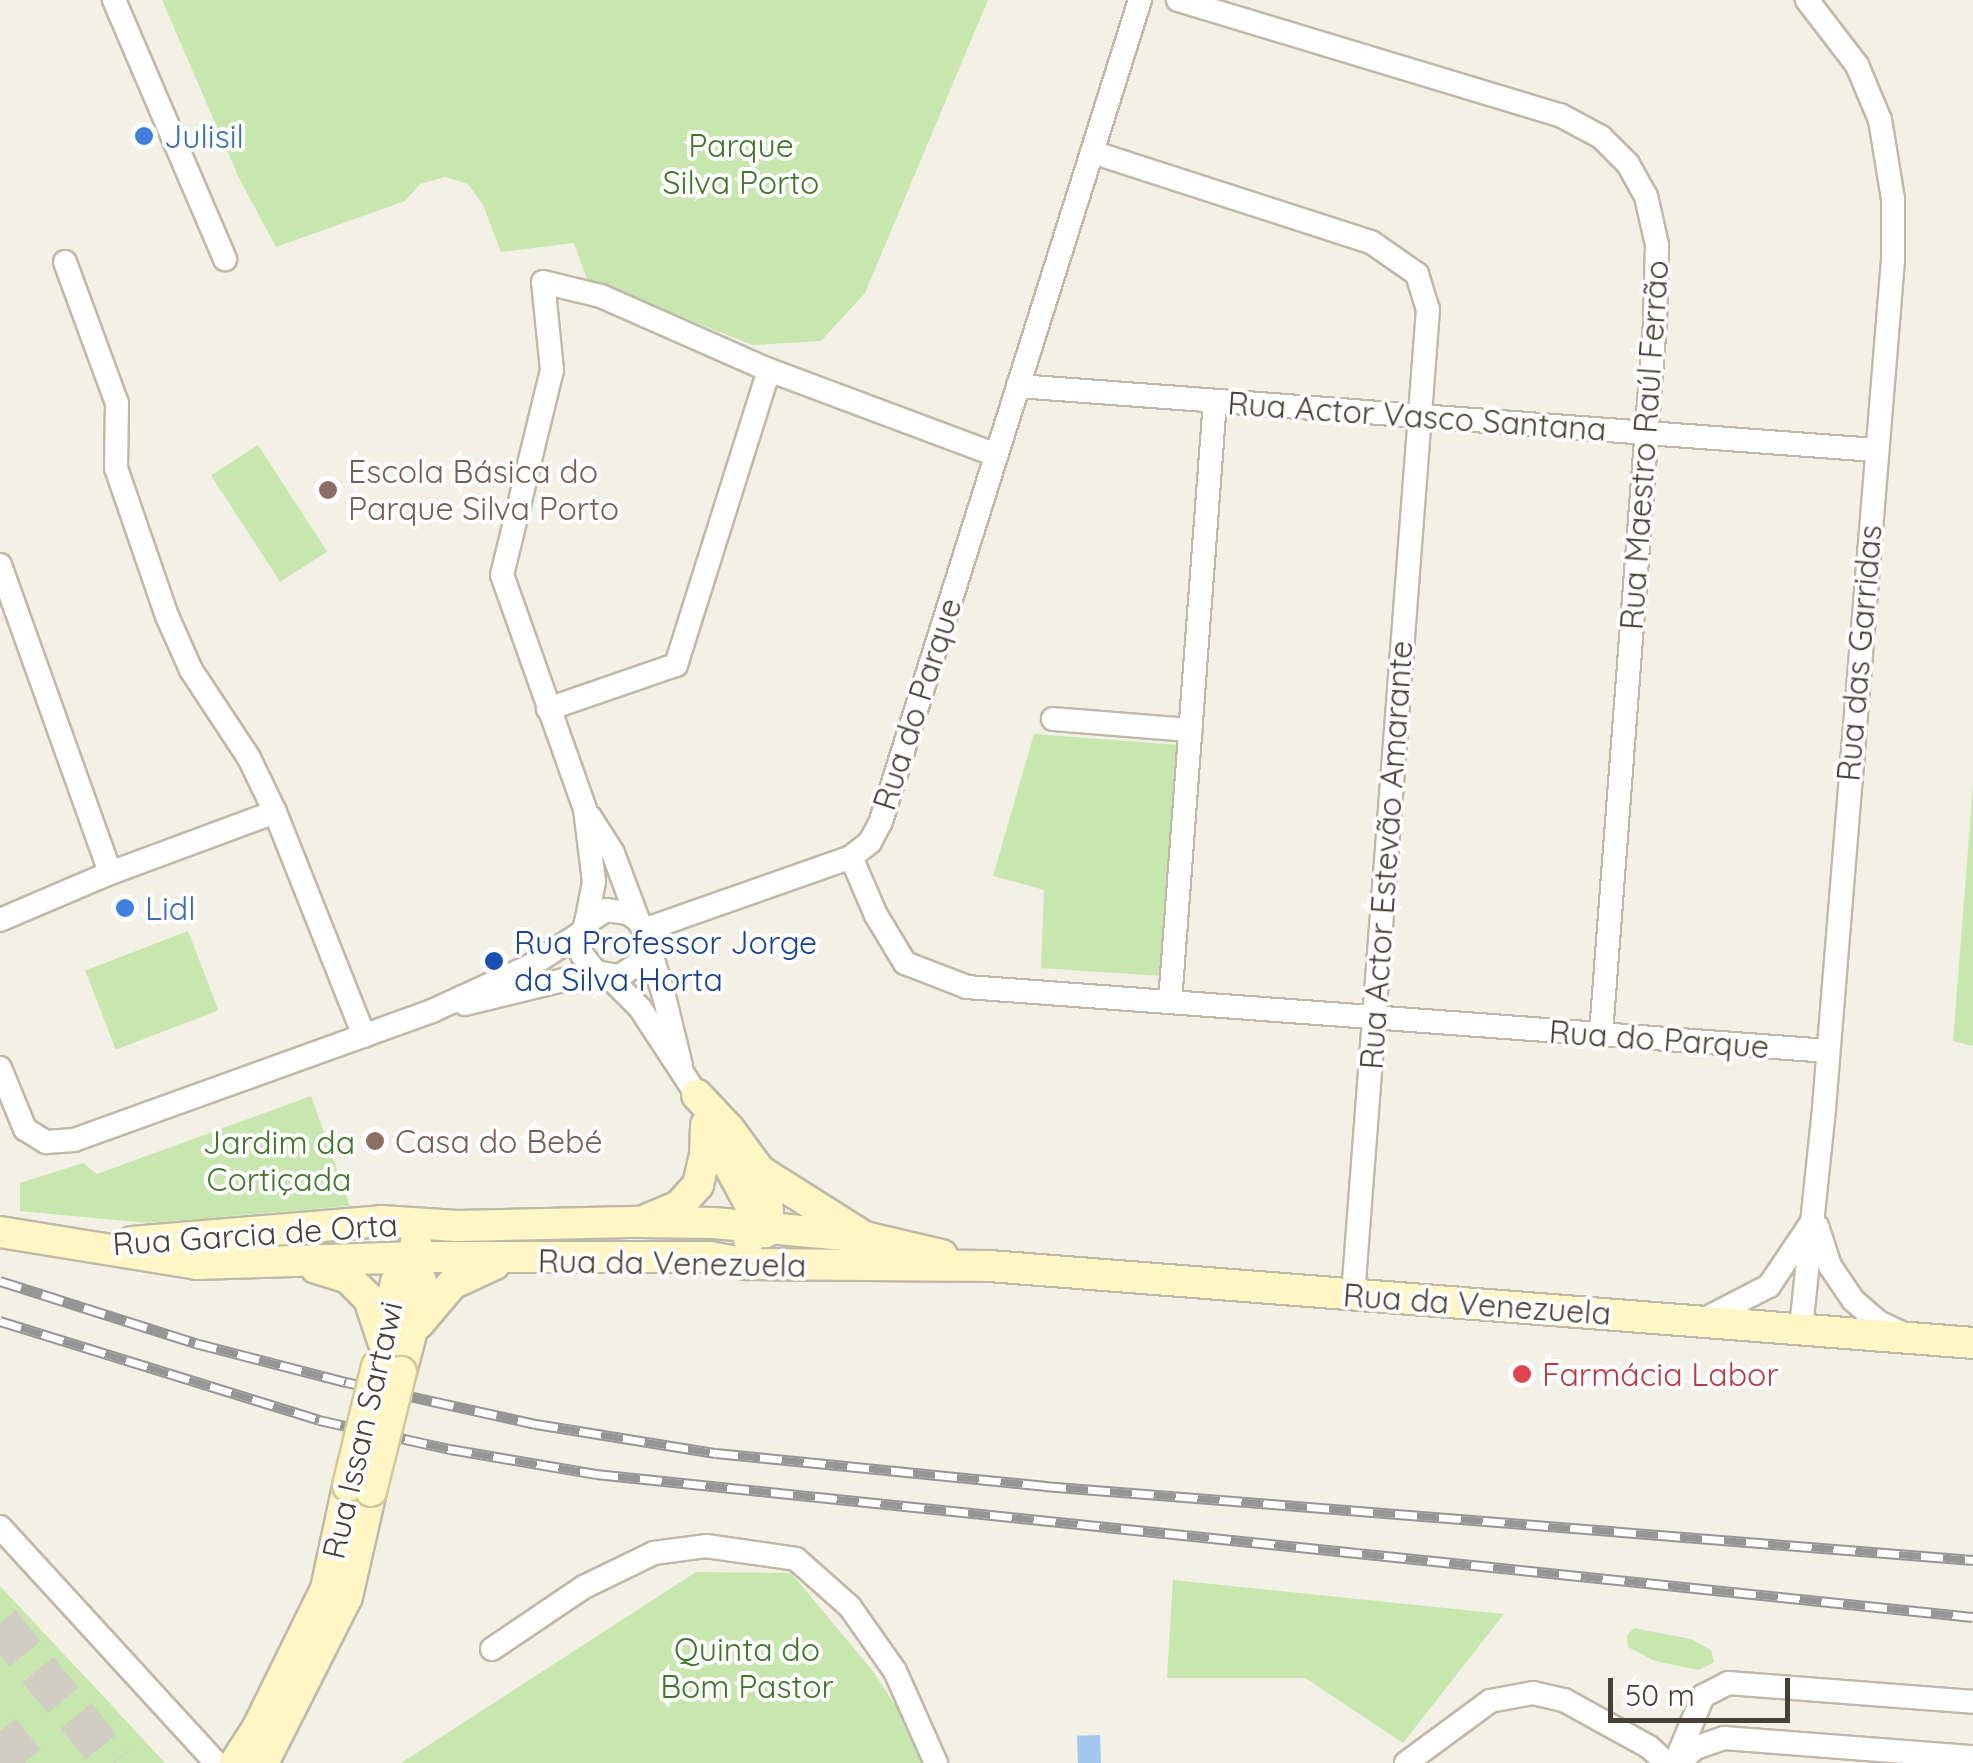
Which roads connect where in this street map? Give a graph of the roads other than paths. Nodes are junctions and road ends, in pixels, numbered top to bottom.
1 (114, 0) edge
2 (1140, 0) edge
3 (1178, 0) edge
4 (1807, 0) edge
5 (1092, 152) junction
6 (225, 259) dead end
7 (66, 262) dead end
8 (769, 370) junction
9 (1018, 386) junction
10 (1215, 401) junction
11 (1419, 416) junction
12 (1646, 433) junction
13 (1876, 450) junction
14 (996, 455) junction
15 (0, 565) edge
16 (548, 709) junction
17 (1052, 720) dead end
18 (1191, 730) junction
19 (585, 810) junction
20 (275, 812) junction
21 (852, 857) junction
22 (110, 873) junction
23 (0, 920) edge
24 (584, 928) junction
25 (643, 931) junction
26 (602, 974) junction
27 (1170, 1002) junction
28 (432, 1011) junction
29 (1374, 1018) junction
30 (1601, 1034) junction
31 (364, 1036) junction
32 (1828, 1051) junction
33 (681, 1066) junction
34 (0, 1068) edge
35 (696, 1095) junction
36 (5, 1098) edge
37 (706, 1125) junction
38 (760, 1171) junction
39 (1814, 1218) junction
40 (640, 1222) junction
41 (418, 1224) junction
42 (762, 1228) junction
43 (0, 1232) edge
44 (865, 1237) junction
45 (92, 1246) junction
46 (414, 1257) junction
47 (710, 1257) junction
48 (524, 1259) junction
49 (298, 1264) junction
50 (812, 1266) junction
51 (988, 1266) junction
52 (1353, 1295) junction
53 (1702, 1320) junction
54 (1800, 1328) junction
55 (1922, 1340) junction
56 (1970, 1344) edge
57 (393, 1353) junction
58 (360, 1488) junction
59 (0, 1528) edge
60 (492, 1650) dead end
61 (1973, 1702) edge
62 (1973, 1757) edge
63 (216, 1763) edge
64 (235, 1763) edge
65 (262, 1763) edge
66 (936, 1763) edge
67 (1406, 1763) edge
68 (1674, 1763) edge

1 - 6 street
2 - 5 street, Rua do Parque
3 - 12 street, Rua Maestro Raúl Ferrão
4 - 13 street, Rua das Garridas
5 - 9 street, Rua do Parque
5 - 11 street, Rua Actor Estevão Amarante
7 - 20 street
8 - 14 street
8 - 16 street
8 - 16 street
9 - 10 street, Rua Actor Vasco Santana
9 - 14 street, Rua do Parque
10 - 11 street, Rua Actor Vasco Santana
10 - 18 street
11 - 12 street, Rua Actor Vasco Santana
11 - 29 street, Rua Actor Estevão Amarante
12 - 13 street, Rua Actor Vasco Santana
12 - 30 street, Rua Maestro Raúl Ferrão
13 - 32 street, Rua das Garridas
14 - 21 street, Rua do Parque
15 - 22 street
16 - 19 street
17 - 18 street
18 - 27 street
19 - 24 street
19 - 25 street
20 - 22 street
20 - 31 street
21 - 25 street
21 - 27 street, Rua do Parque
22 - 23 street
24 - 25 street
24 - 26 street
24 - 28 street
25 - 26 street
25 - 33 street
26 - 28 street
26 - 33 street
27 - 29 street, Rua do Parque
28 - 31 street
29 - 30 street, Rua do Parque
29 - 52 street, Rua Actor Estevão Amarante
30 - 32 street, Rua do Parque
31 - 36 street
32 - 39 street, Rua das Garridas
33 - 35 street
34 - 36 street
35 - 37 street
35 - 38 street
37 - 40 street
37 - 42 street
38 - 42 street
38 - 44 street
39 - 53 street
39 - 54 street, Rua das Garridas
39 - 55 street
40 - 41 street, Rua da Venezuela
40 - 42 street, Rua da Venezuela
41 - 45 street, Rua Garcia de Orta
41 - 46 street, Rua Issan Sartawi
42 - 44 street, Rua da Venezuela
42 - 47 street
42 - 50 street
43 - 45 street, Rua Garcia de Orta
44 - 51 street, Rua da Venezuela
45 - 49 street, Rua Garcia de Orta
46 - 48 street, Rua da Venezuela
46 - 49 street, Rua Garcia de Orta
46 - 57 street, Rua Issan Sartawi
47 - 48 street, Rua da Venezuela
47 - 50 street, Rua da Venezuela
48 - 57 street
49 - 57 street
50 - 51 street, Rua da Venezuela
51 - 52 street, Rua da Venezuela
52 - 53 street, Rua da Venezuela
53 - 54 street, Rua da Venezuela
54 - 55 street, Rua da Venezuela
55 - 56 street, Rua da Venezuela
57 - 58 street, Rua Issan Sartawi, bridge
58 - 64 street, Rua Issan Sartawi
58 - 65 street, Rua Issan Sartawi
59 - 63 street
60 - 66 street
61 - 68 street
62 - 68 street
67 - 68 street

